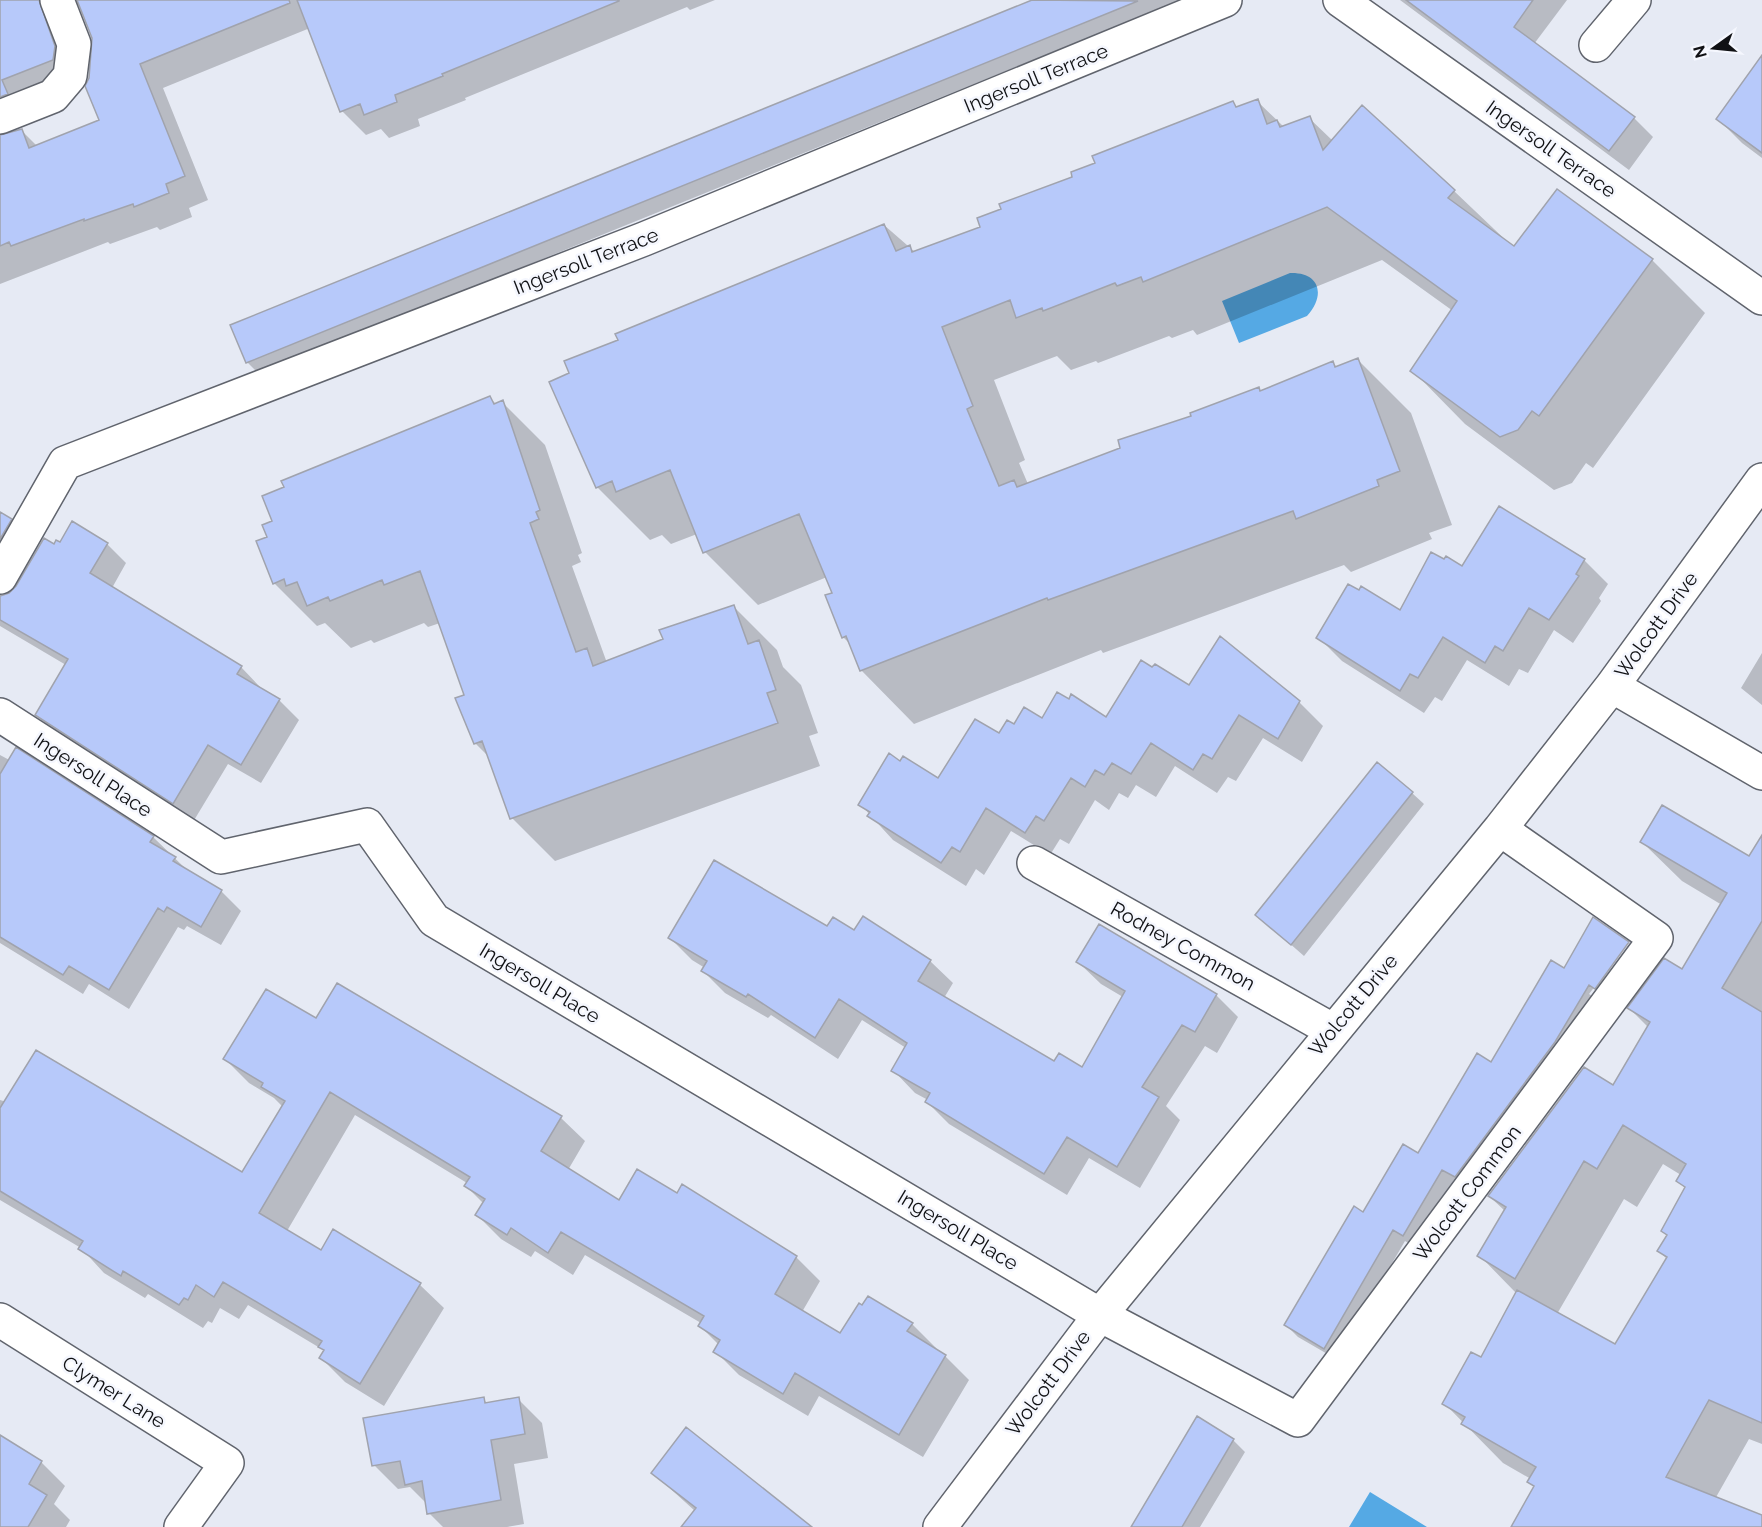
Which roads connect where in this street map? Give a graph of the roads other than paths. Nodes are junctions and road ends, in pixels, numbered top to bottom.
1 (57, 0) edge
2 (1225, 0) edge
3 (1340, 0) edge
4 (1635, 0) edge
5 (1596, 45) dead end
6 (0, 117) edge
7 (1762, 298) edge
8 (1762, 480) edge
9 (0, 577) edge
10 (1612, 686) junction
11 (0, 715) edge
12 (1762, 773) edge
13 (1500, 830) junction
14 (1034, 863) dead end
15 (1332, 1030) junction
16 (1100, 1315) junction
17 (0, 1320) edge
18 (181, 1527) edge
19 (940, 1527) edge

1 - 6 street
2 - 9 street, Ingersoll Terrace
3 - 7 street, Ingersoll Terrace
4 - 5 street
8 - 10 street, Wolcott Drive
10 - 12 street
10 - 13 street, Wolcott Drive
11 - 16 street, Ingersoll Place
13 - 15 street, Wolcott Drive
13 - 16 street, Wolcott Common
14 - 15 street, Rodney Common
15 - 16 street, Wolcott Drive
16 - 19 street, Wolcott Drive
17 - 18 street, Clymer Lane

